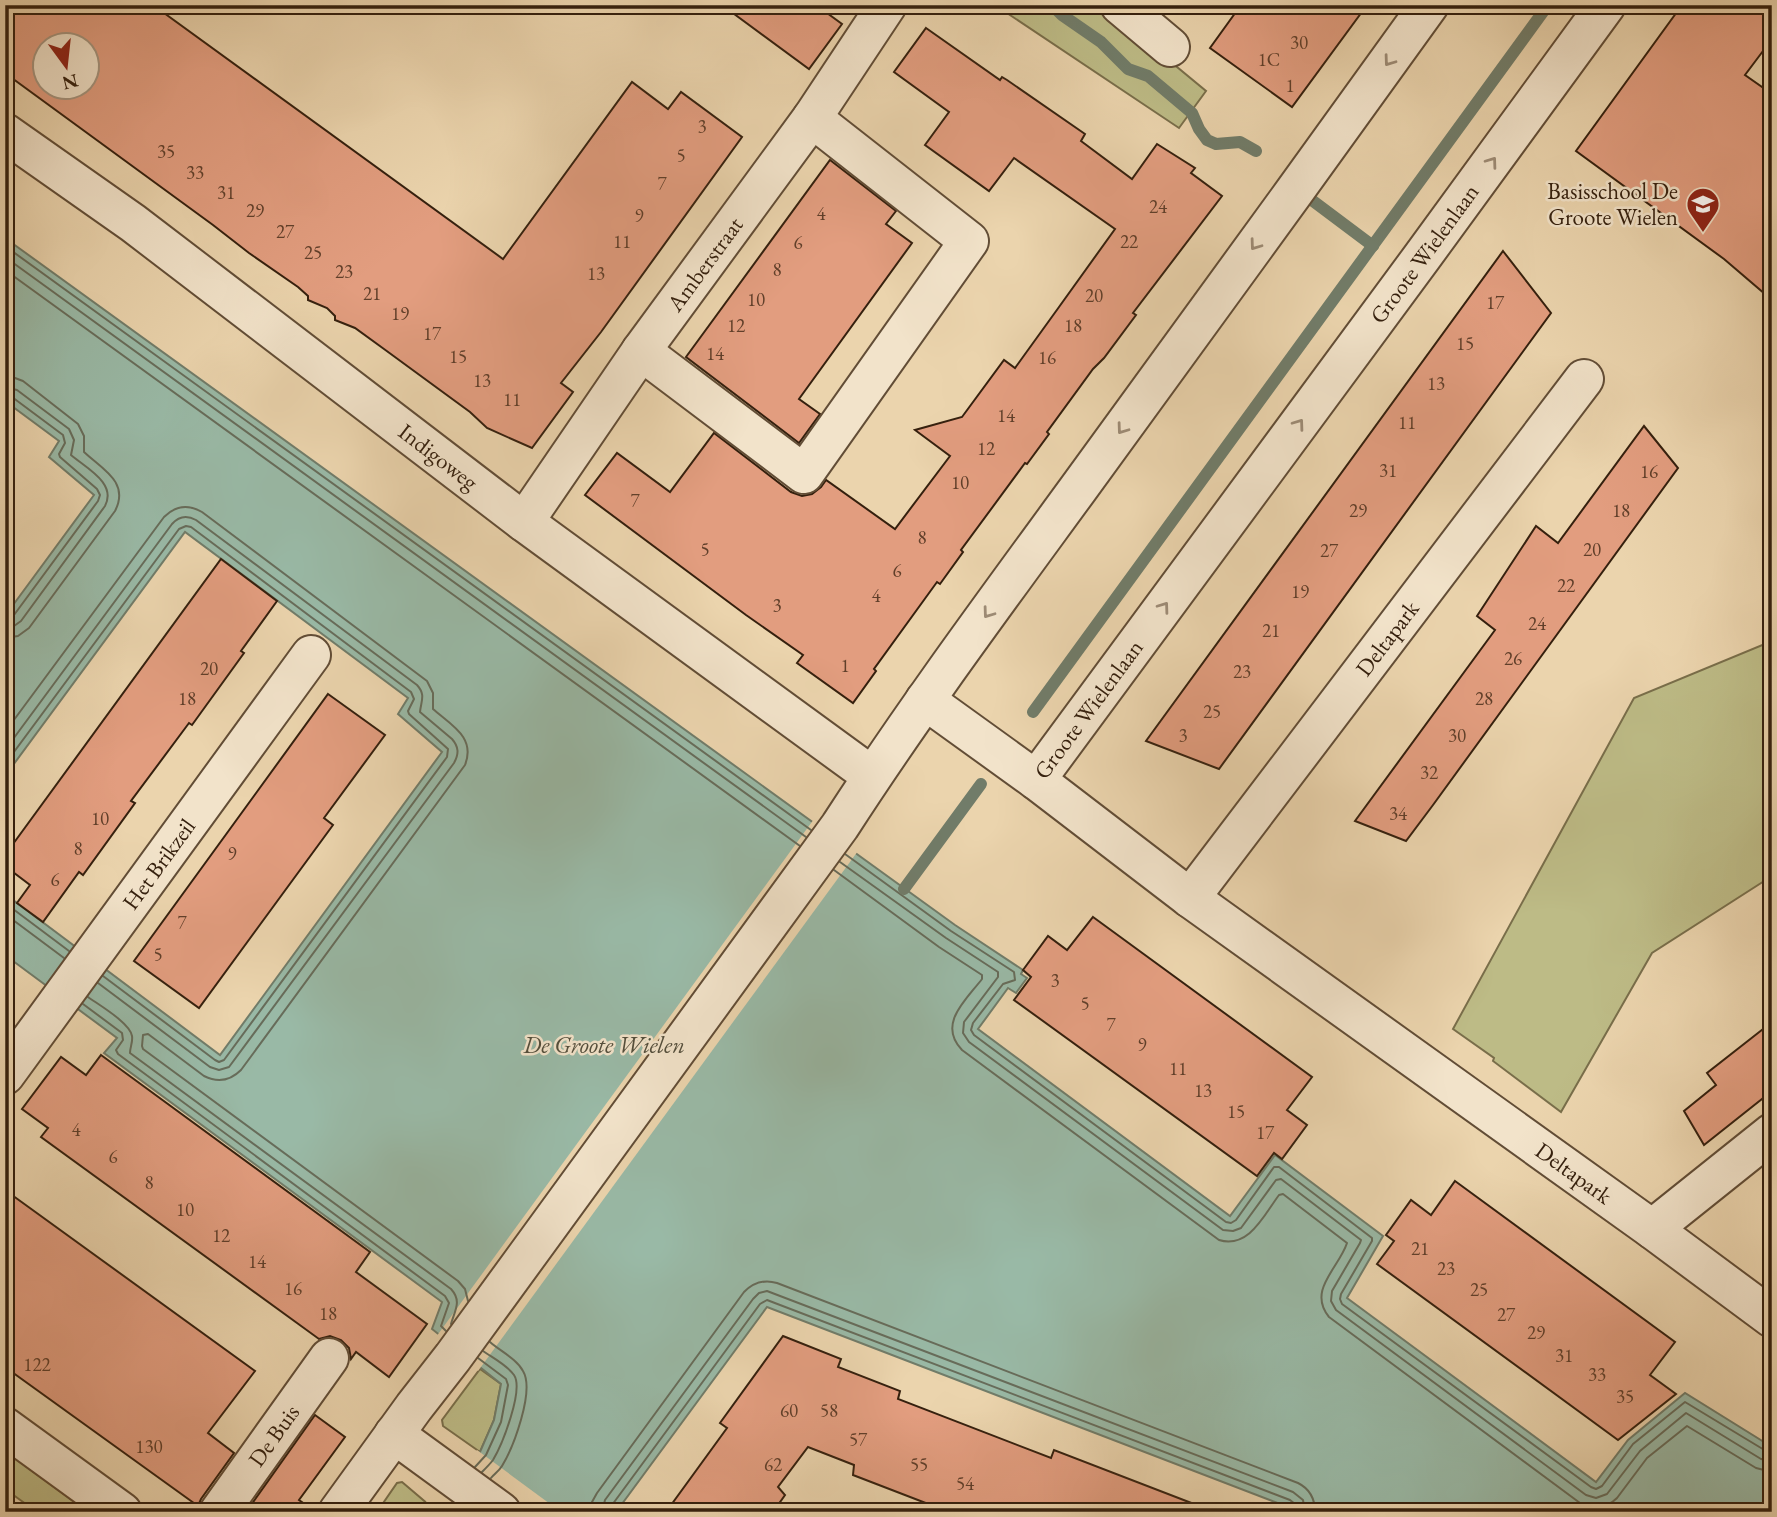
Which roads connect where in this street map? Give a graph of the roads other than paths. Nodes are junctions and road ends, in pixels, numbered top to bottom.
1 (887, 5) edge
2 (1120, 5) edge
3 (1429, 5) edge
4 (1606, 5) edge
5 (1170, 47) dead end
6 (812, 118) junction
7 (5, 134) edge
8 (641, 351) junction
9 (1584, 379) dead end
10 (524, 522) junction
11 (312, 655) dead end
12 (925, 700) junction
13 (872, 776) junction
14 (1037, 780) junction
15 (1190, 898) junction
16 (5, 1075) edge
17 (1772, 1133) edge
18 (1652, 1229) junction
19 (1772, 1318) edge
20 (329, 1358) dead end
21 (5, 1427) edge
22 (408, 1444) junction
23 (122, 1512) edge
24 (219, 1512) edge
25 (338, 1512) edge
26 (501, 1512) edge

1 - 6 street, Amberstraat
2 - 5 street
3 -> 12 street
14 -> 4 street, Groote Wielenlaan
6 - 8 street, Amberstraat
6 - 8 street
7 - 10 street, Indigoweg
8 - 10 street, Amberstraat
9 - 15 street, Deltapark
10 - 13 street, Indigoweg
11 - 16 street, Het Brikzeil
12 - 13 street
12 - 14 street, Groote Wielenlaan
13 - 22 street
14 - 15 street, Deltapark
15 - 18 street, Deltapark
17 - 18 street
18 - 19 street, Deltapark
20 - 24 street, De Buis
21 - 23 street
22 - 25 street
22 - 26 street

